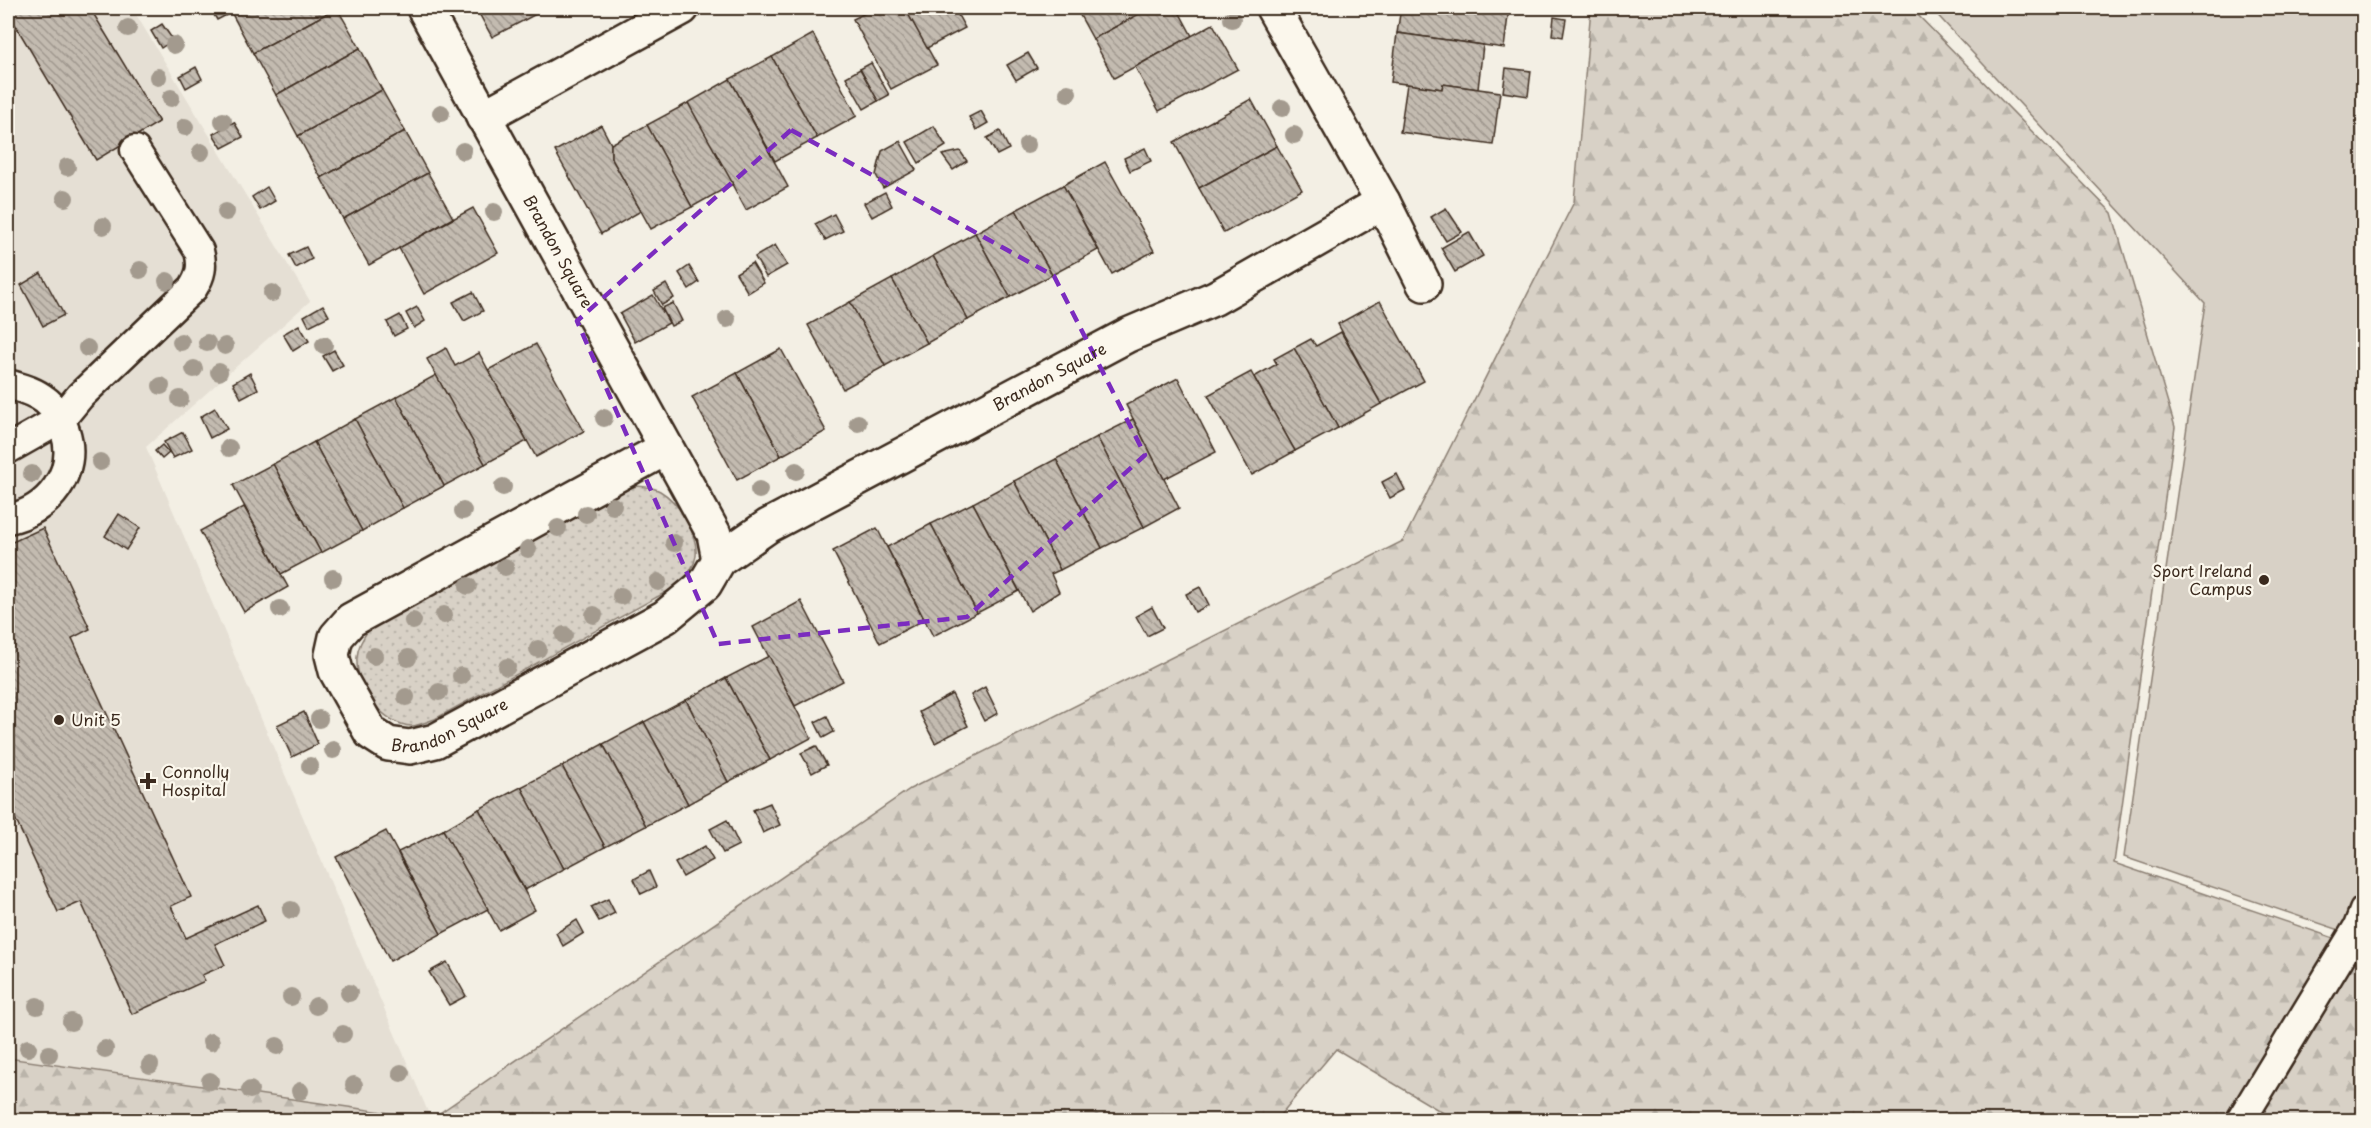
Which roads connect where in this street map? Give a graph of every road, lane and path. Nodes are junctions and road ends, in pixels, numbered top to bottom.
1 (424, 8) edge
2 (682, 8) edge
3 (1273, 8) edge
4 (483, 117) junction
5 (135, 150) dead end
6 (1383, 202) junction
7 (1424, 284) dead end
8 (8, 384) edge
9 (61, 420) junction
10 (666, 448) junction
11 (8, 449) edge
12 (8, 519) edge
13 (719, 560) junction
14 (2364, 911) edge
15 (2241, 1120) edge

1 - 4 street, Brandon Square
2 - 4 street
3 - 6 street
4 - 10 street, Brandon Square
5 - 9 lane
6 - 7 street
6 - 13 street, Brandon Square
8 - 9 lane
9 - 11 lane
9 - 12 lane
10 - 13 street, Brandon Square
10 - 13 street, Brandon Square
14 - 15 lane

